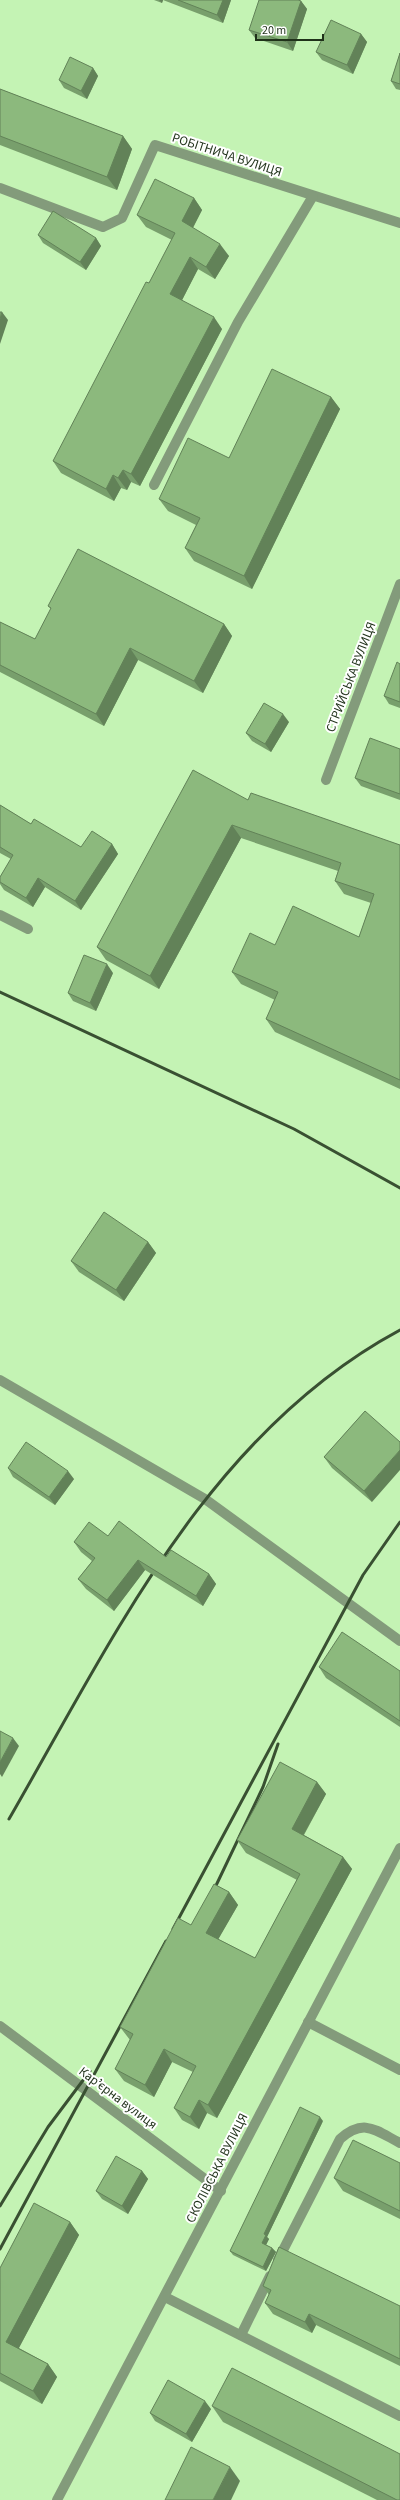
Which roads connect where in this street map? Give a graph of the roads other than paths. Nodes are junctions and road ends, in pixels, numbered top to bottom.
1 (0, 188) edge
2 (313, 196) junction
3 (400, 223) edge
4 (154, 485) dead end
5 (400, 584) edge
6 (326, 780) dead end
7 (0, 914) edge
8 (28, 929) dead end
9 (0, 1380) edge
10 (400, 1642) edge
11 (400, 1848) edge
12 (308, 2022) junction
13 (0, 2026) edge
14 (400, 2070) edge
15 (400, 2143) edge
16 (220, 2191) junction
17 (165, 2297) junction
18 (240, 2335) junction
19 (400, 2416) edge
20 (57, 2500) edge

1 - 2 street, РОБІТНИЧА ВУЛИЦЯ
2 - 3 street, РОБІТНИЧА ВУЛИЦЯ
2 - 4 street
5 - 6 street, СТРИЙСЬКА ВУЛИЦЯ
7 - 8 street
9 - 10 street
11 - 12 street, СКОЛІВСЬКА ВУЛИЦЯ
12 - 14 street
12 - 16 street, СКОЛІВСЬКА ВУЛИЦЯ
13 - 16 street, Карʼєрна вулиця
15 - 18 street
16 - 17 street, СКОЛІВСЬКА ВУЛИЦЯ
17 - 18 street
17 - 20 street, СКОЛІВСЬКА ВУЛИЦЯ
18 - 19 street

